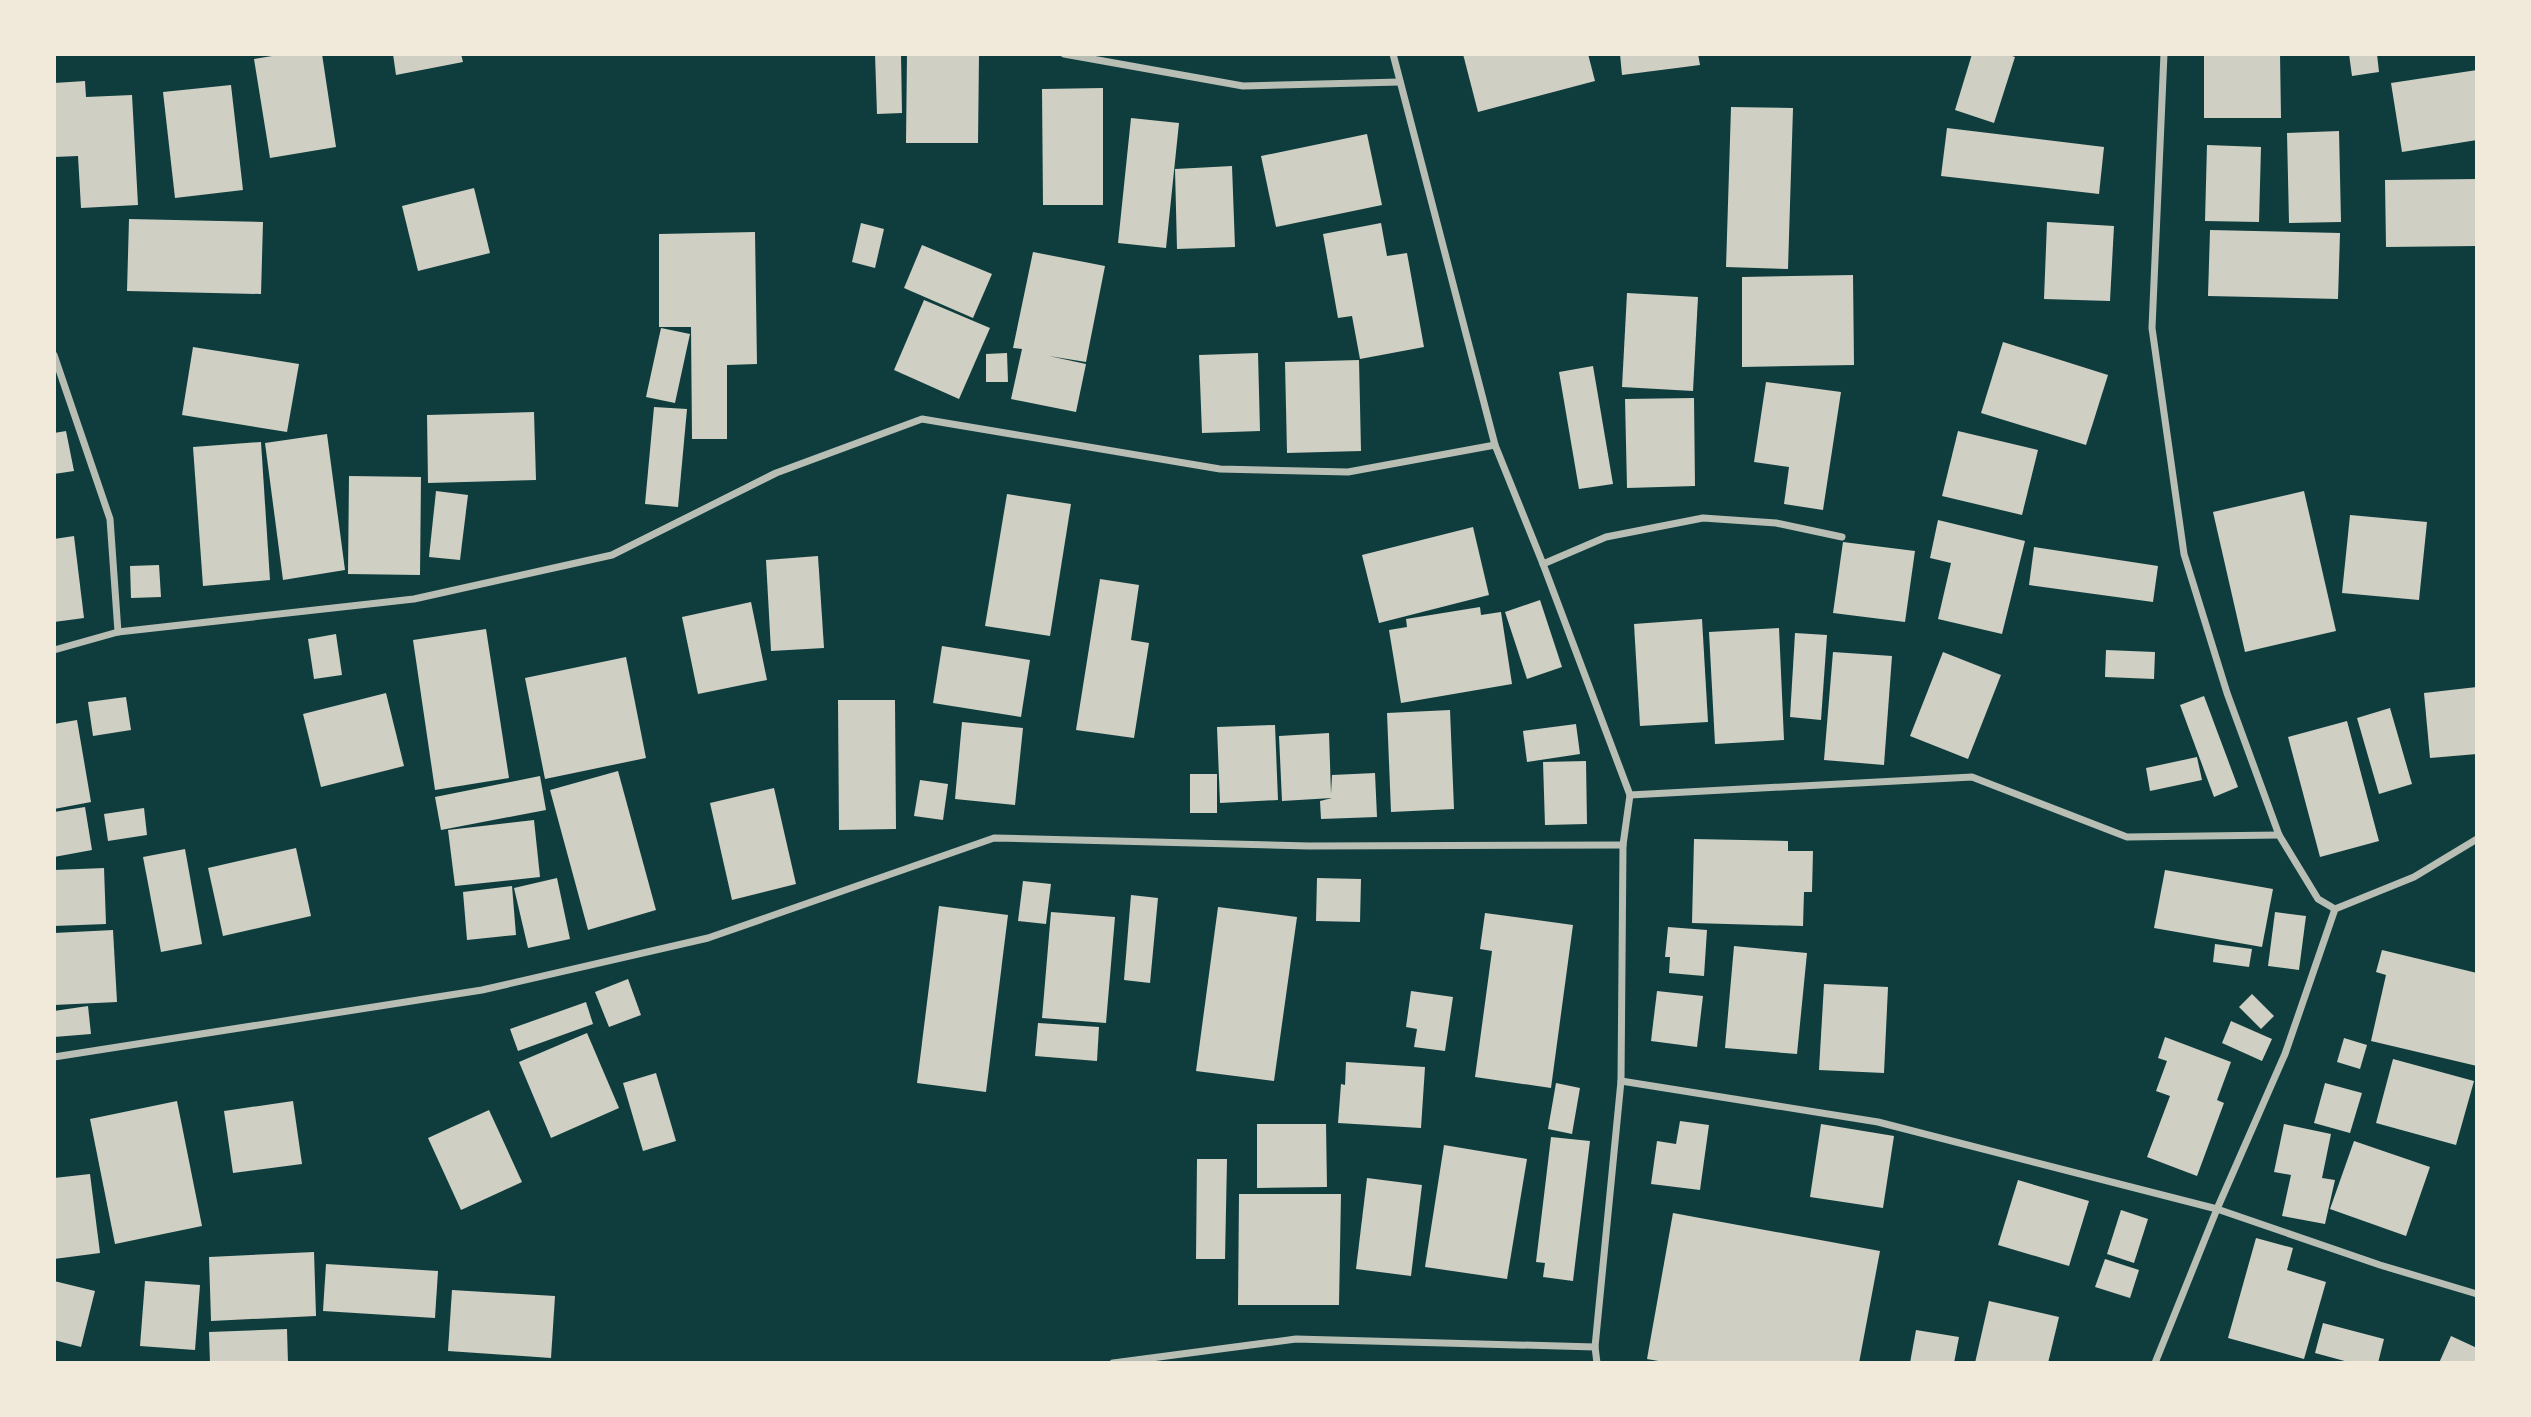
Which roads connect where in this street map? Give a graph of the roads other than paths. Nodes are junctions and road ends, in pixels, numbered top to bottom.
1 (1064, 54) edge
2 (1393, 54) edge
3 (2164, 54) edge
4 (1400, 82) junction
5 (54, 355) edge
6 (1495, 445) junction
7 (1842, 537) dead end
8 (1543, 564) junction
9 (118, 632) junction
10 (54, 650) edge
11 (1630, 796) junction
12 (2279, 835) junction
13 (2477, 839) edge
14 (1623, 845) junction
15 (2335, 909) junction
16 (54, 1057) edge
17 (1622, 1080) junction
18 (2217, 1209) junction
19 (2477, 1294) edge
20 (1595, 1347) junction
21 (1113, 1363) edge
22 (1597, 1363) edge
23 (2155, 1363) edge

1 - 4 street
2 - 4 street
3 - 12 street
4 - 6 street
5 - 9 street
6 - 8 street
6 - 9 street
7 - 8 street
8 - 11 street
9 - 10 street
11 - 12 street
11 - 14 street
12 - 15 street
13 - 15 street
14 - 16 street
14 - 17 street
15 - 18 street
17 - 18 street
17 - 20 street
18 - 19 street
18 - 23 street
20 - 21 street
20 - 22 street

